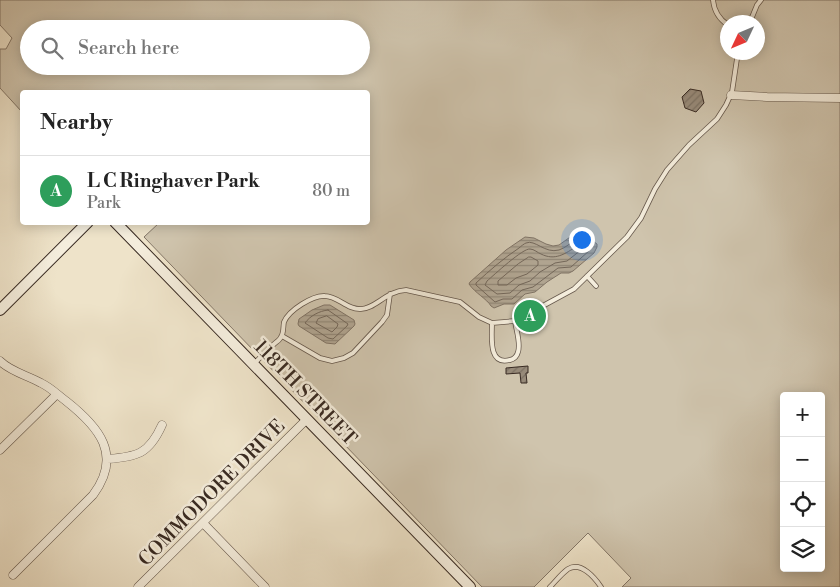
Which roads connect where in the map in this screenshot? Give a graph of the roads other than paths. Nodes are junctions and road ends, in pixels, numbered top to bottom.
1 (713, 0) edge
2 (761, 0) edge
3 (753, 15) edge
4 (720, 18) edge
5 (737, 60) edge
6 (731, 95) junction
7 (840, 98) edge
8 (85, 225) edge
9 (119, 225) edge
10 (587, 276) junction
11 (596, 286) dead end
12 (390, 294) junction
13 (0, 310) edge
14 (515, 321) junction
15 (492, 323) junction
16 (282, 336) junction
17 (0, 360) edge
18 (254, 364) junction
19 (57, 394) junction
20 (307, 419) junction
21 (162, 425) dead end
22 (0, 450) edge
23 (107, 459) junction
24 (203, 523) junction
25 (13, 575) dead end
26 (138, 587) edge
27 (265, 587) edge
28 (470, 587) edge
29 (550, 587) edge
30 (601, 587) edge

1 - 4 lane
2 - 3 lane
5 - 6 lane
6 - 7 street
6 - 10 lane
8 - 13 street
9 - 18 street, 118TH STREET
10 - 11 lane
10 - 14 lane
12 - 15 lane
12 - 16 lane
12 - 16 lane
14 - 15 lane
14 - 15 lane
16 - 18 lane
17 - 19 street
18 - 20 street, 118TH STREET
19 - 22 street
19 - 23 street
20 - 24 street, COMMODORE DRIVE
20 - 28 street, 118TH STREET
21 - 23 street
23 - 25 street
24 - 26 street, COMMODORE DRIVE
24 - 27 street
29 - 30 lane

